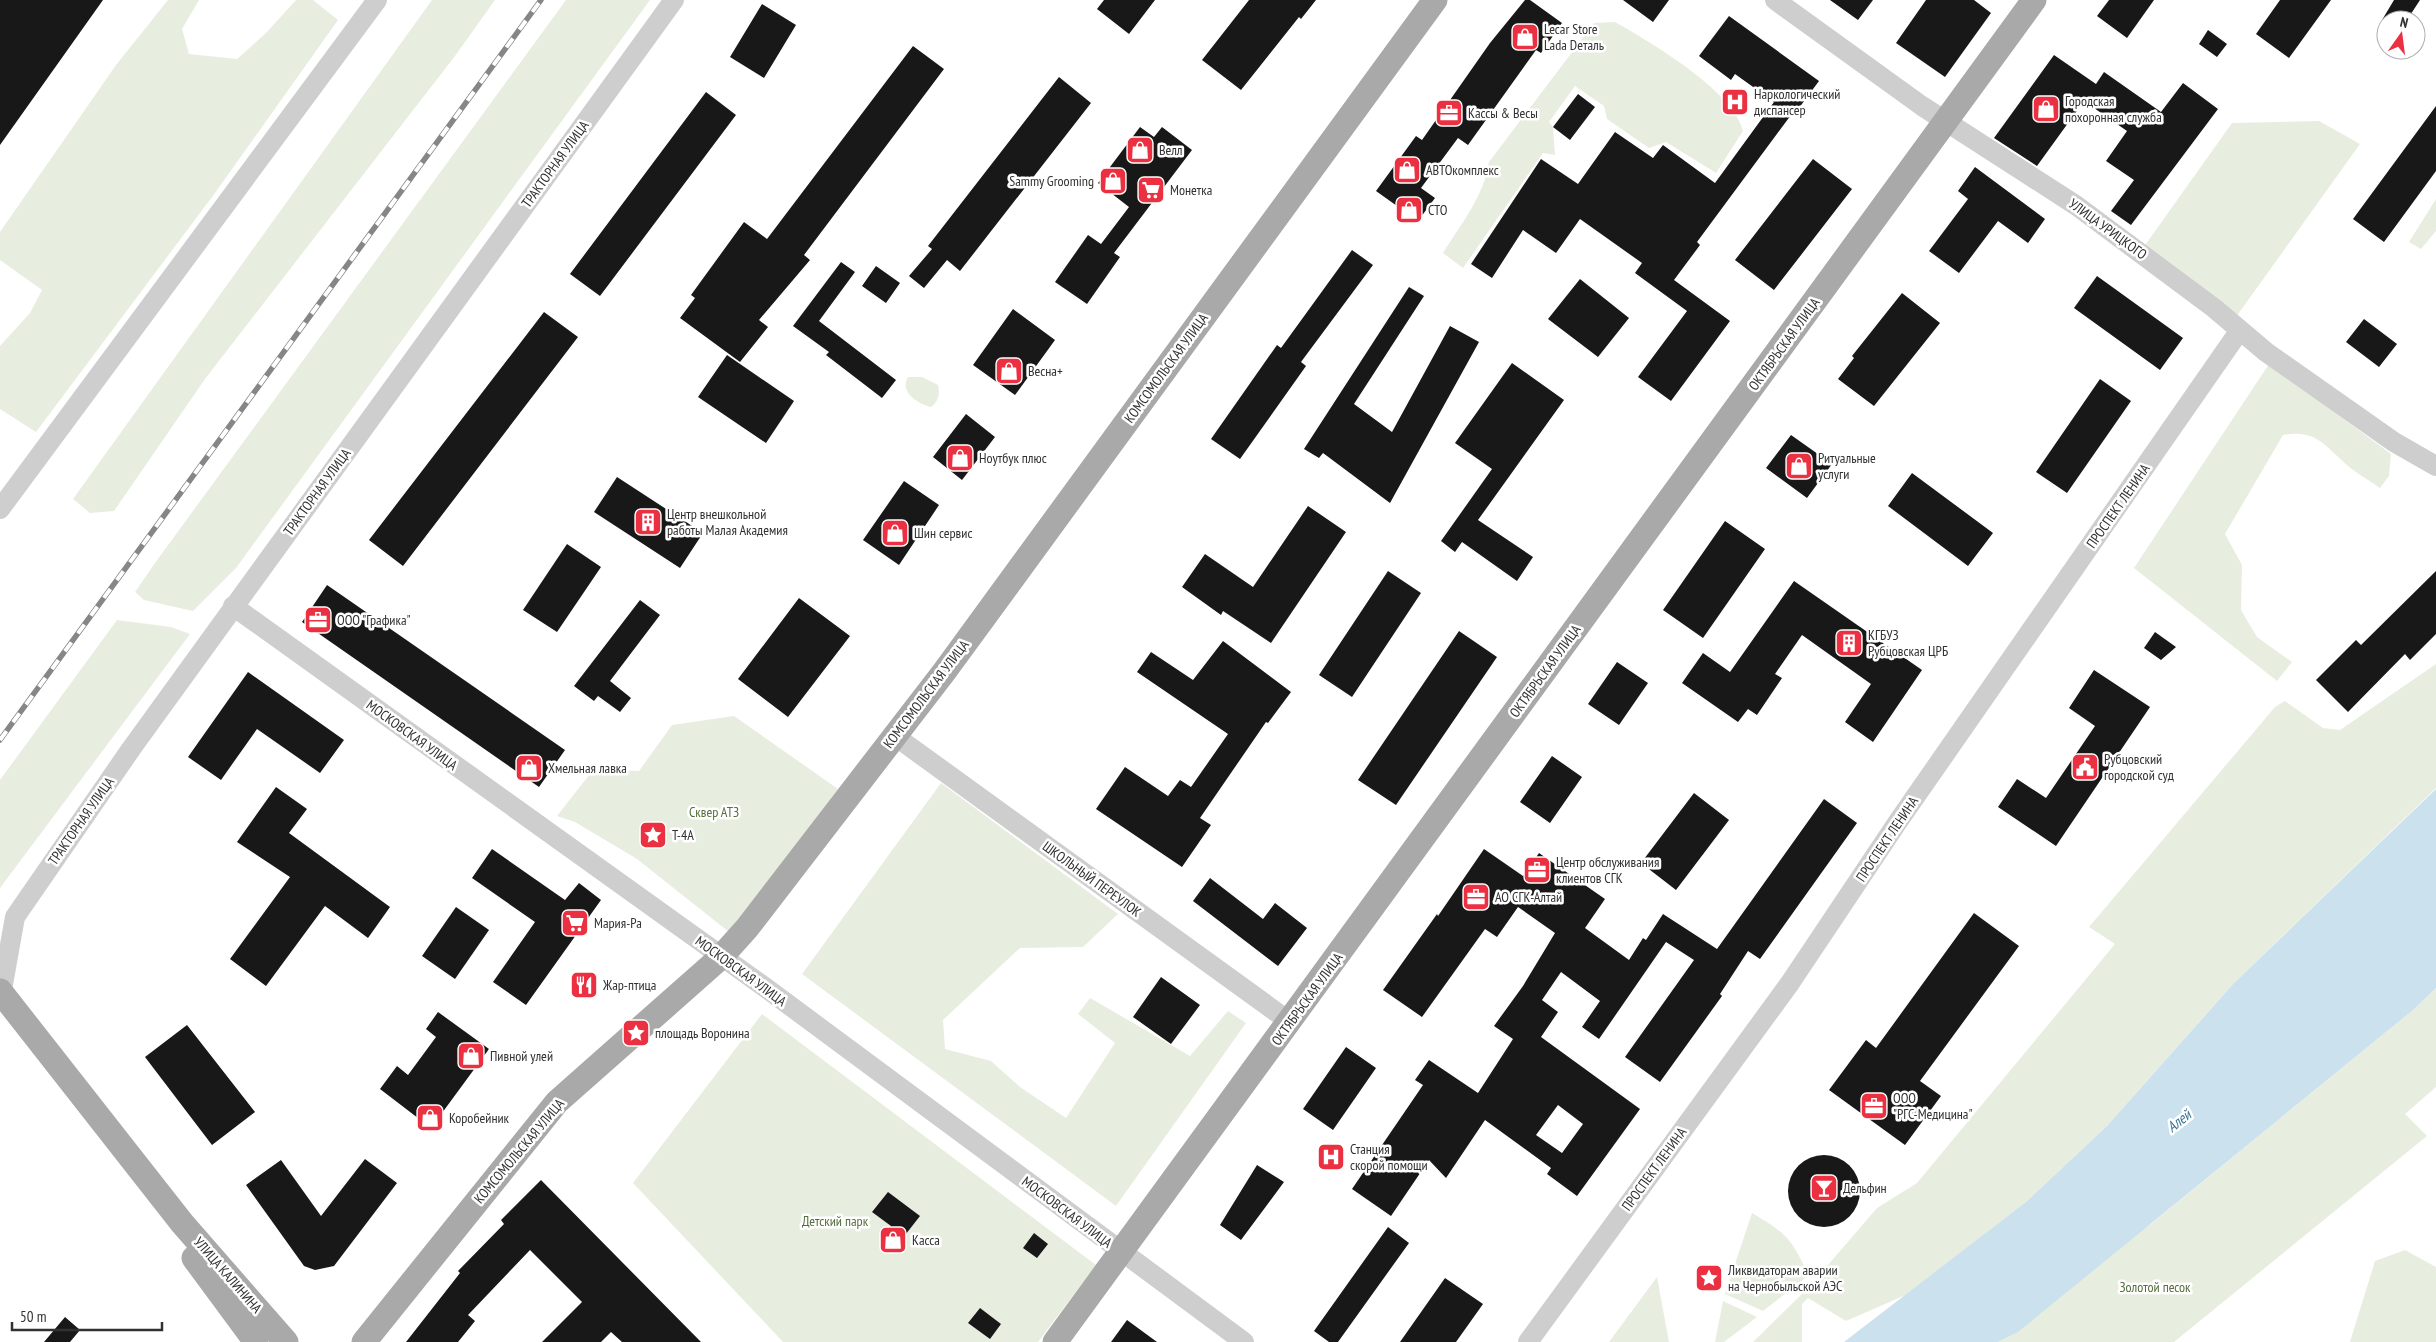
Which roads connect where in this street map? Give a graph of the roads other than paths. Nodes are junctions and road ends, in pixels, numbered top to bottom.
1 (377, 0) edge
2 (674, 0) edge
3 (1436, 0) edge
4 (1775, 0) edge
5 (2034, 0) edge
6 (1946, 121) junction
7 (2240, 330) junction
8 (2436, 466) edge
9 (0, 509) edge
10 (233, 606) junction
11 (895, 736) junction
12 (721, 957) junction
13 (0, 990) edge
14 (0, 1001) edge
15 (1290, 1022) junction
16 (177, 1215) junction
17 (1122, 1252) junction
18 (256, 1342) edge
19 (286, 1342) edge
20 (364, 1342) edge
21 (1054, 1342) edge
22 (1244, 1342) edge
23 (1528, 1342) edge

1 - 9 street
2 - 10 street, ТРАКТОРНАЯ УЛИЦА
3 - 11 main road, КОМСОМОЛЬСКАЯ УЛИЦА
4 - 6 street, УЛИЦА УРИЦКОГО
5 - 6 main road, ОКТЯБРЬСКАЯ УЛИЦА
6 - 7 street, УЛИЦА УРИЦКОГО
6 - 15 main road, ОКТЯБРЬСКАЯ УЛИЦА
7 - 8 street, УЛИЦА УРИЦКОГО
7 - 23 street, ПРОСПЕКТ ЛЕНИНА
10 - 12 street, МОСКОВСКАЯ УЛИЦА
10 - 14 street, ТРАКТОРНАЯ УЛИЦА
11 - 12 main road, КОМСОМОЛЬСКАЯ УЛИЦА
11 - 15 street, ШКОЛЬНЫЙ ПЕРЕУЛОК
12 - 17 street, МОСКОВСКАЯ УЛИЦА
12 - 20 main road, КОМСОМОЛЬСКАЯ УЛИЦА
13 - 16 main road, УЛИЦА КАЛИНИНА
15 - 17 main road, ОКТЯБРЬСКАЯ УЛИЦА
16 - 18 main road
16 - 19 main road, УЛИЦА КАЛИНИНА
17 - 21 main road, ОКТЯБРЬСКАЯ УЛИЦА
17 - 22 street, МОСКОВСКАЯ УЛИЦА

